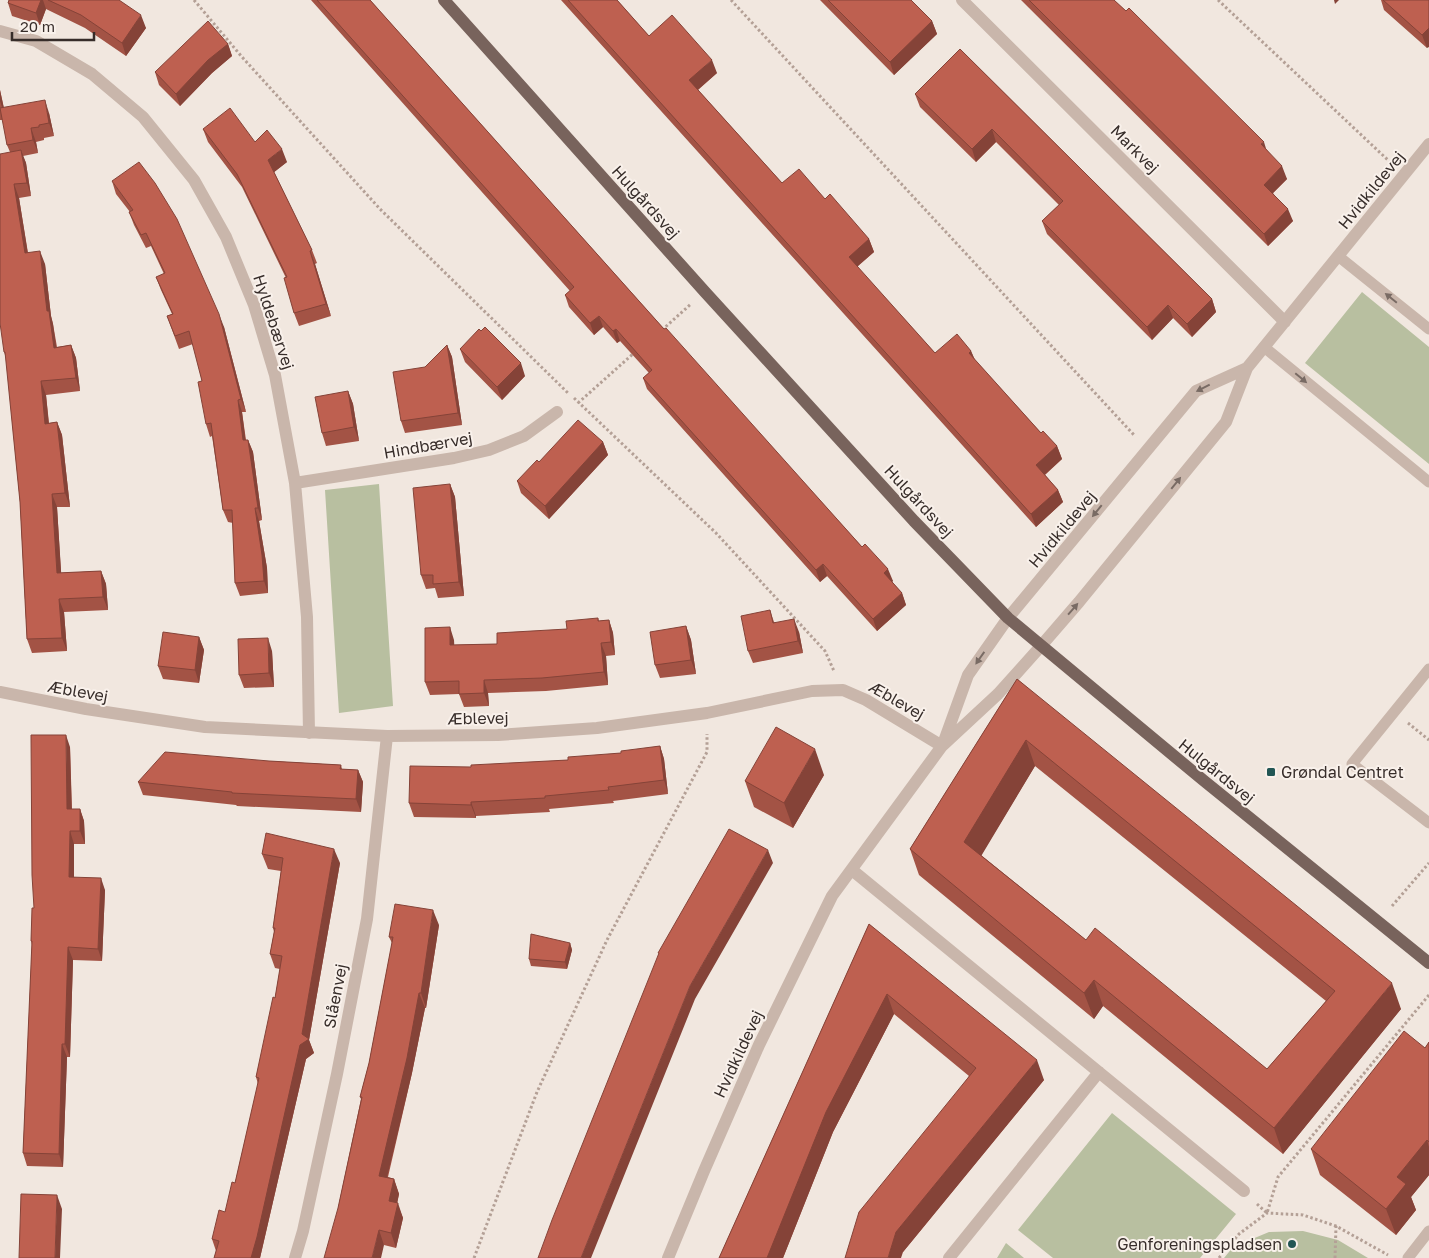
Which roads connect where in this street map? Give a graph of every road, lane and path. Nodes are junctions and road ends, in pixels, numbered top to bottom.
1 (194, 0) edge
2 (444, 0) edge
3 (731, 0) edge
4 (962, 0) edge
5 (1218, 0) edge
6 (0, 31) edge
7 (1429, 144) edge
8 (1404, 175) junction
9 (1338, 256) junction
10 (704, 292) junction
11 (1285, 322) junction
12 (1429, 329) edge
13 (658, 333) edge
14 (1264, 347) junction
15 (636, 352) edge
16 (1247, 368) junction
17 (578, 402) junction
18 (557, 412) dead end
19 (1148, 450) junction
20 (1429, 482) edge
21 (295, 483) junction
22 (1008, 618) junction
23 (1041, 646) junction
24 (825, 651) dead end
25 (1429, 669) edge
26 (0, 692) edge
27 (1394, 712) junction
28 (707, 713) junction
29 (309, 733) junction
30 (387, 736) junction
31 (1429, 740) edge
32 (942, 746) junction
33 (1429, 823) edge
34 (1429, 863) edge
35 (852, 870) junction
36 (1379, 922) junction
37 (1429, 962) edge
38 (1429, 995) edge
39 (1099, 1072) junction
40 (1244, 1191) dead end
41 (1267, 1213) junction
42 (1336, 1226) junction
43 (1429, 1231) edge
44 (295, 1258) edge
45 (474, 1258) edge
46 (668, 1258) edge
47 (949, 1258) edge
48 (1219, 1258) edge
49 (1335, 1258) edge
50 (1393, 1258) edge
51 (1408, 1258) edge

1 - 17 path
2 - 10 main road, Hulgårdsvej
3 - 19 path
4 - 11 street, Markvej
5 - 8 path
6 - 21 street, Hyldebærvej
7 - 8 street, Hvidkildevej
8 - 9 street, Hvidkildevej
9 - 11 street, Hvidkildevej
12 -> 9 lane
10 - 13 path
10 - 22 main road, Hulgårdsvej
11 - 14 street, Hvidkildevej
14 - 16 street, Hvidkildevej
14 -> 20 lane
15 - 17 path
16 -> 19 street, Hvidkildevej
23 -> 16 street, Hvidkildevej
17 - 24 path
18 - 21 street, Hindbærvej
19 -> 22 street, Hvidkildevej
21 - 29 street, Hyldebærvej
22 - 23 main road, Hulgårdsvej
22 -> 32 street, Hvidkildevej
23 - 32 street, Hvidkildevej
23 - 36 main road, Hulgårdsvej
25 - 27 lane
26 - 29 street, Æblevej
27 - 31 path
27 - 33 lane
28 - 30 street, Æblevej
28 - 32 street, Æblevej
28 - 45 path
29 - 30 street, Æblevej
30 - 44 street, Slåenvej
32 - 35 street, Hvidkildevej
34 - 36 path
35 - 39 street
35 - 46 street, Hvidkildevej
36 - 37 main road, Hulgårdsvej
38 - 41 path
39 - 40 street
39 - 47 street
41 - 42 path
41 - 48 path
42 - 49 path
42 - 50 path
43 - 51 lane

